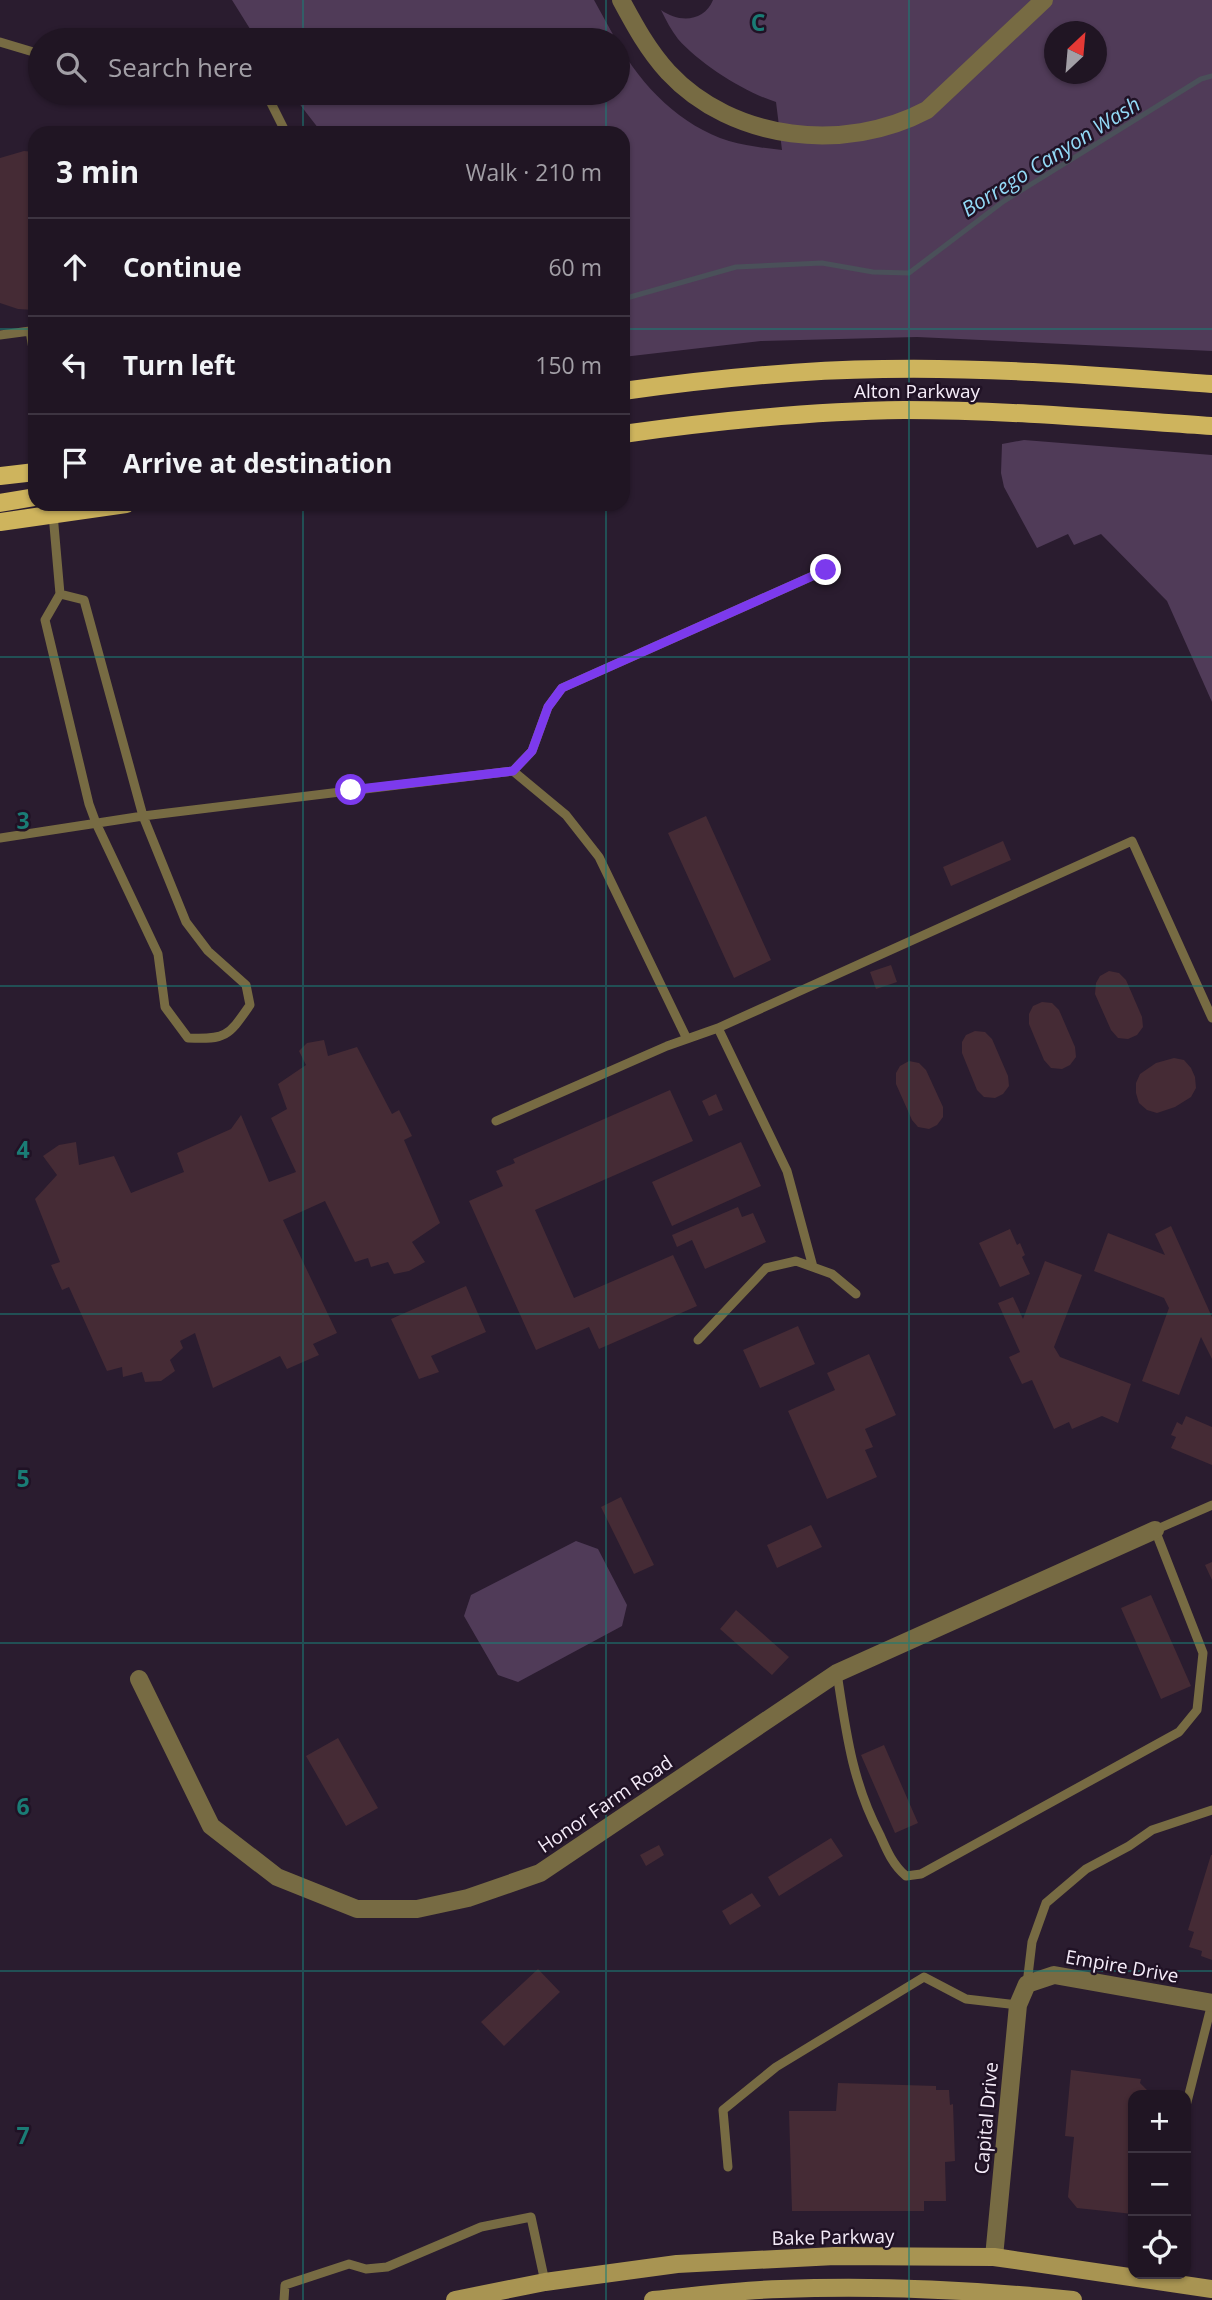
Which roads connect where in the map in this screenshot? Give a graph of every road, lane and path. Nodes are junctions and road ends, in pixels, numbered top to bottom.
1 (621, 0) edge
2 (1044, 0) edge
3 (0, 42) edge
4 (28, 50) edge
5 (273, 105) edge
6 (283, 126) edge
7 (28, 331) edge
8 (0, 335) edge
9 (1212, 384) edge
10 (630, 390) edge
11 (1212, 426) edge
12 (630, 433) edge
13 (28, 473) edge
14 (0, 476) edge
15 (28, 498) edge
16 (0, 503) edge
17 (75, 511) edge
18 (53, 514) junction
19 (0, 522) edge
20 (826, 570) dead end
21 (60, 594) junction
22 (513, 771) junction
23 (142, 816) junction
24 (96, 823) junction
25 (0, 838) edge
26 (1212, 1018) edge
27 (718, 1028) junction
28 (687, 1039) junction
29 (496, 1121) dead end
30 (813, 1267) junction
31 (856, 1294) dead end
32 (698, 1340) dead end
33 (1212, 1505) edge
34 (1155, 1530) junction
35 (837, 1673) junction
36 (139, 1679) dead end
37 (1212, 1811) edge
38 (1027, 1984) junction
39 (1212, 2003) edge
40 (1017, 2005) junction
41 (1190, 2090) edge
42 (728, 2167) dead end
43 (994, 2257) junction
44 (545, 2282) junction
45 (1212, 2289) edge
46 (284, 2300) edge
47 (455, 2300) edge
48 (653, 2300) edge
49 (1073, 2300) edge

1 - 2 street
3 - 4 lane
5 - 6 lane
7 - 8 lane
9 - 10 main road, Alton Parkway
11 - 12 main road, Alton Parkway
13 - 14 main road
15 - 16 main road
17 - 18 main road
18 - 19 main road
18 - 21 lane
20 - 22 lane
21 - 23 lane
21 - 24 lane
22 - 23 lane
22 - 28 lane
23 - 24 lane
23 - 24 lane
24 - 25 lane
26 - 27 lane
27 - 28 lane
27 - 30 lane
28 - 29 lane
30 - 31 lane
30 - 32 lane
33 - 34 lane
34 - 35 street, Honor Farm Road
34 - 35 lane
35 - 36 street, Honor Farm Road
37 - 38 lane
38 - 39 street, Empire Drive
38 - 40 street, Capital Drive
39 - 41 lane
40 - 42 lane
40 - 43 street, Capital Drive
43 - 44 main road, Bake Parkway
43 - 45 main road, Bake Parkway
44 - 46 lane
44 - 47 main road, Bake Parkway
48 - 49 main road

